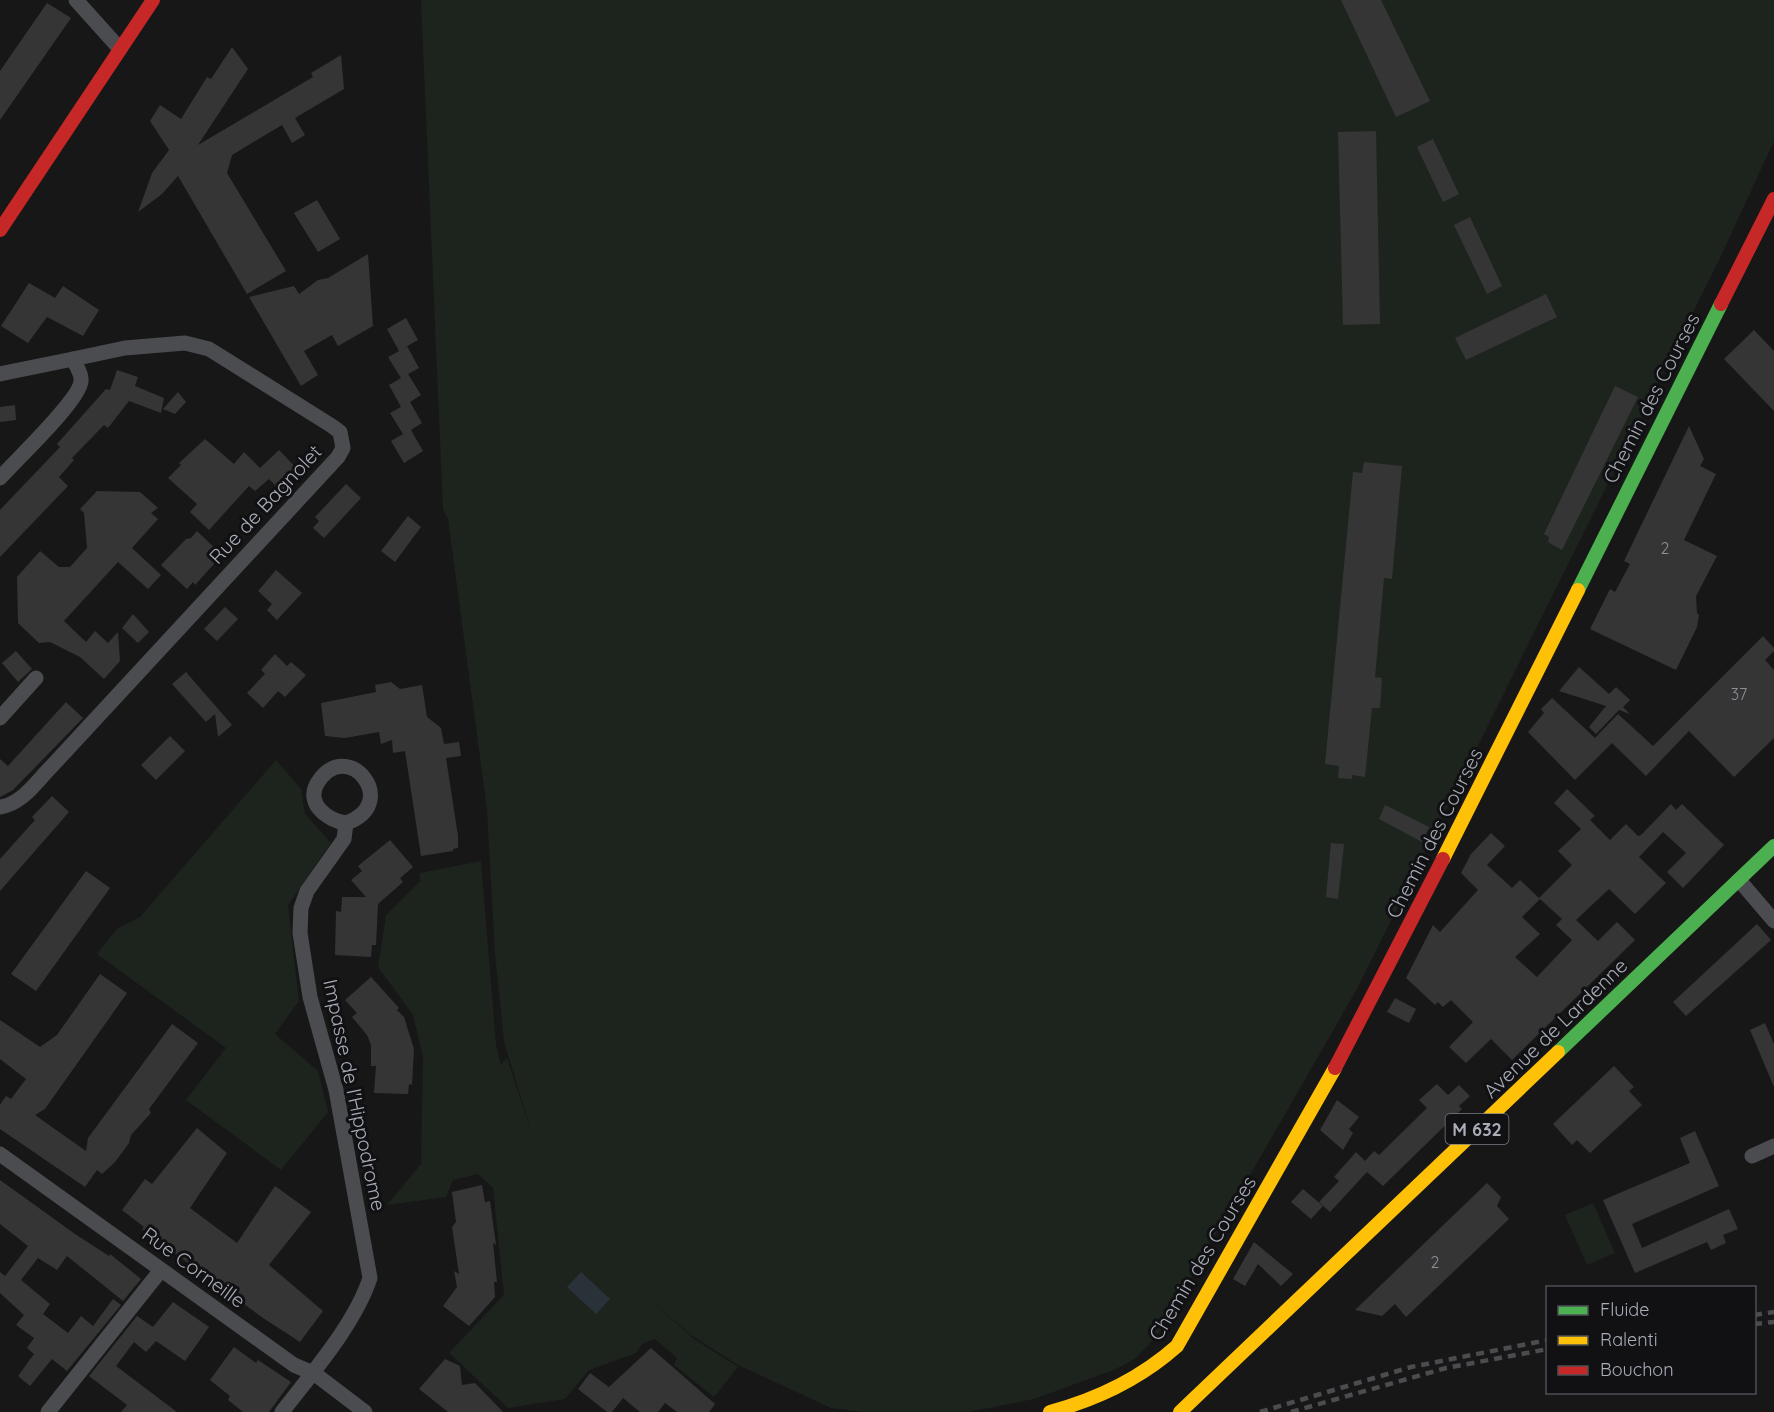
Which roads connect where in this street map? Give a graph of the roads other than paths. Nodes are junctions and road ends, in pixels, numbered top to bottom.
1 (76, 0) edge
2 (153, 0) edge
3 (120, 49) junction
4 (1774, 199) edge
5 (0, 230) edge
6 (73, 359) junction
7 (0, 374) edge
8 (0, 478) edge
9 (36, 678) dead end
10 (0, 718) edge
11 (0, 807) edge
12 (346, 823) dead end
13 (1774, 846) edge
14 (1774, 860) edge
15 (1743, 883) junction
16 (1774, 921) edge
17 (1774, 1146) edge
18 (0, 1154) edge
19 (1752, 1156) dead end
20 (161, 1270) junction
21 (1320, 1298) dead end
22 (315, 1374) junction
23 (48, 1412) edge
24 (282, 1412) edge
25 (365, 1412) edge
26 (1050, 1412) edge
27 (1180, 1412) edge

1 - 3 street
2 - 3 main road
3 - 5 main road
4 - 26 main road, Chemin des Courses
6 - 7 street
6 - 8 street
6 - 11 street, Rue de Bagnolet
9 - 10 street
12 - 22 street, Impasse de l'Hippodrome
13 - 15 main road, Avenue de Lardenne / M 632
14 - 15 main road, Avenue de Lardenne / M 632
15 - 16 street
15 - 21 main road, Avenue de Lardenne / M 632
15 - 27 main road, Avenue de Lardenne / M 632
17 - 19 street
18 - 20 street, Rue Corneille
20 - 22 street, Rue Corneille
20 - 23 street
22 - 24 street, Impasse de l'Hippodrome
22 - 25 street, Rue Corneille

